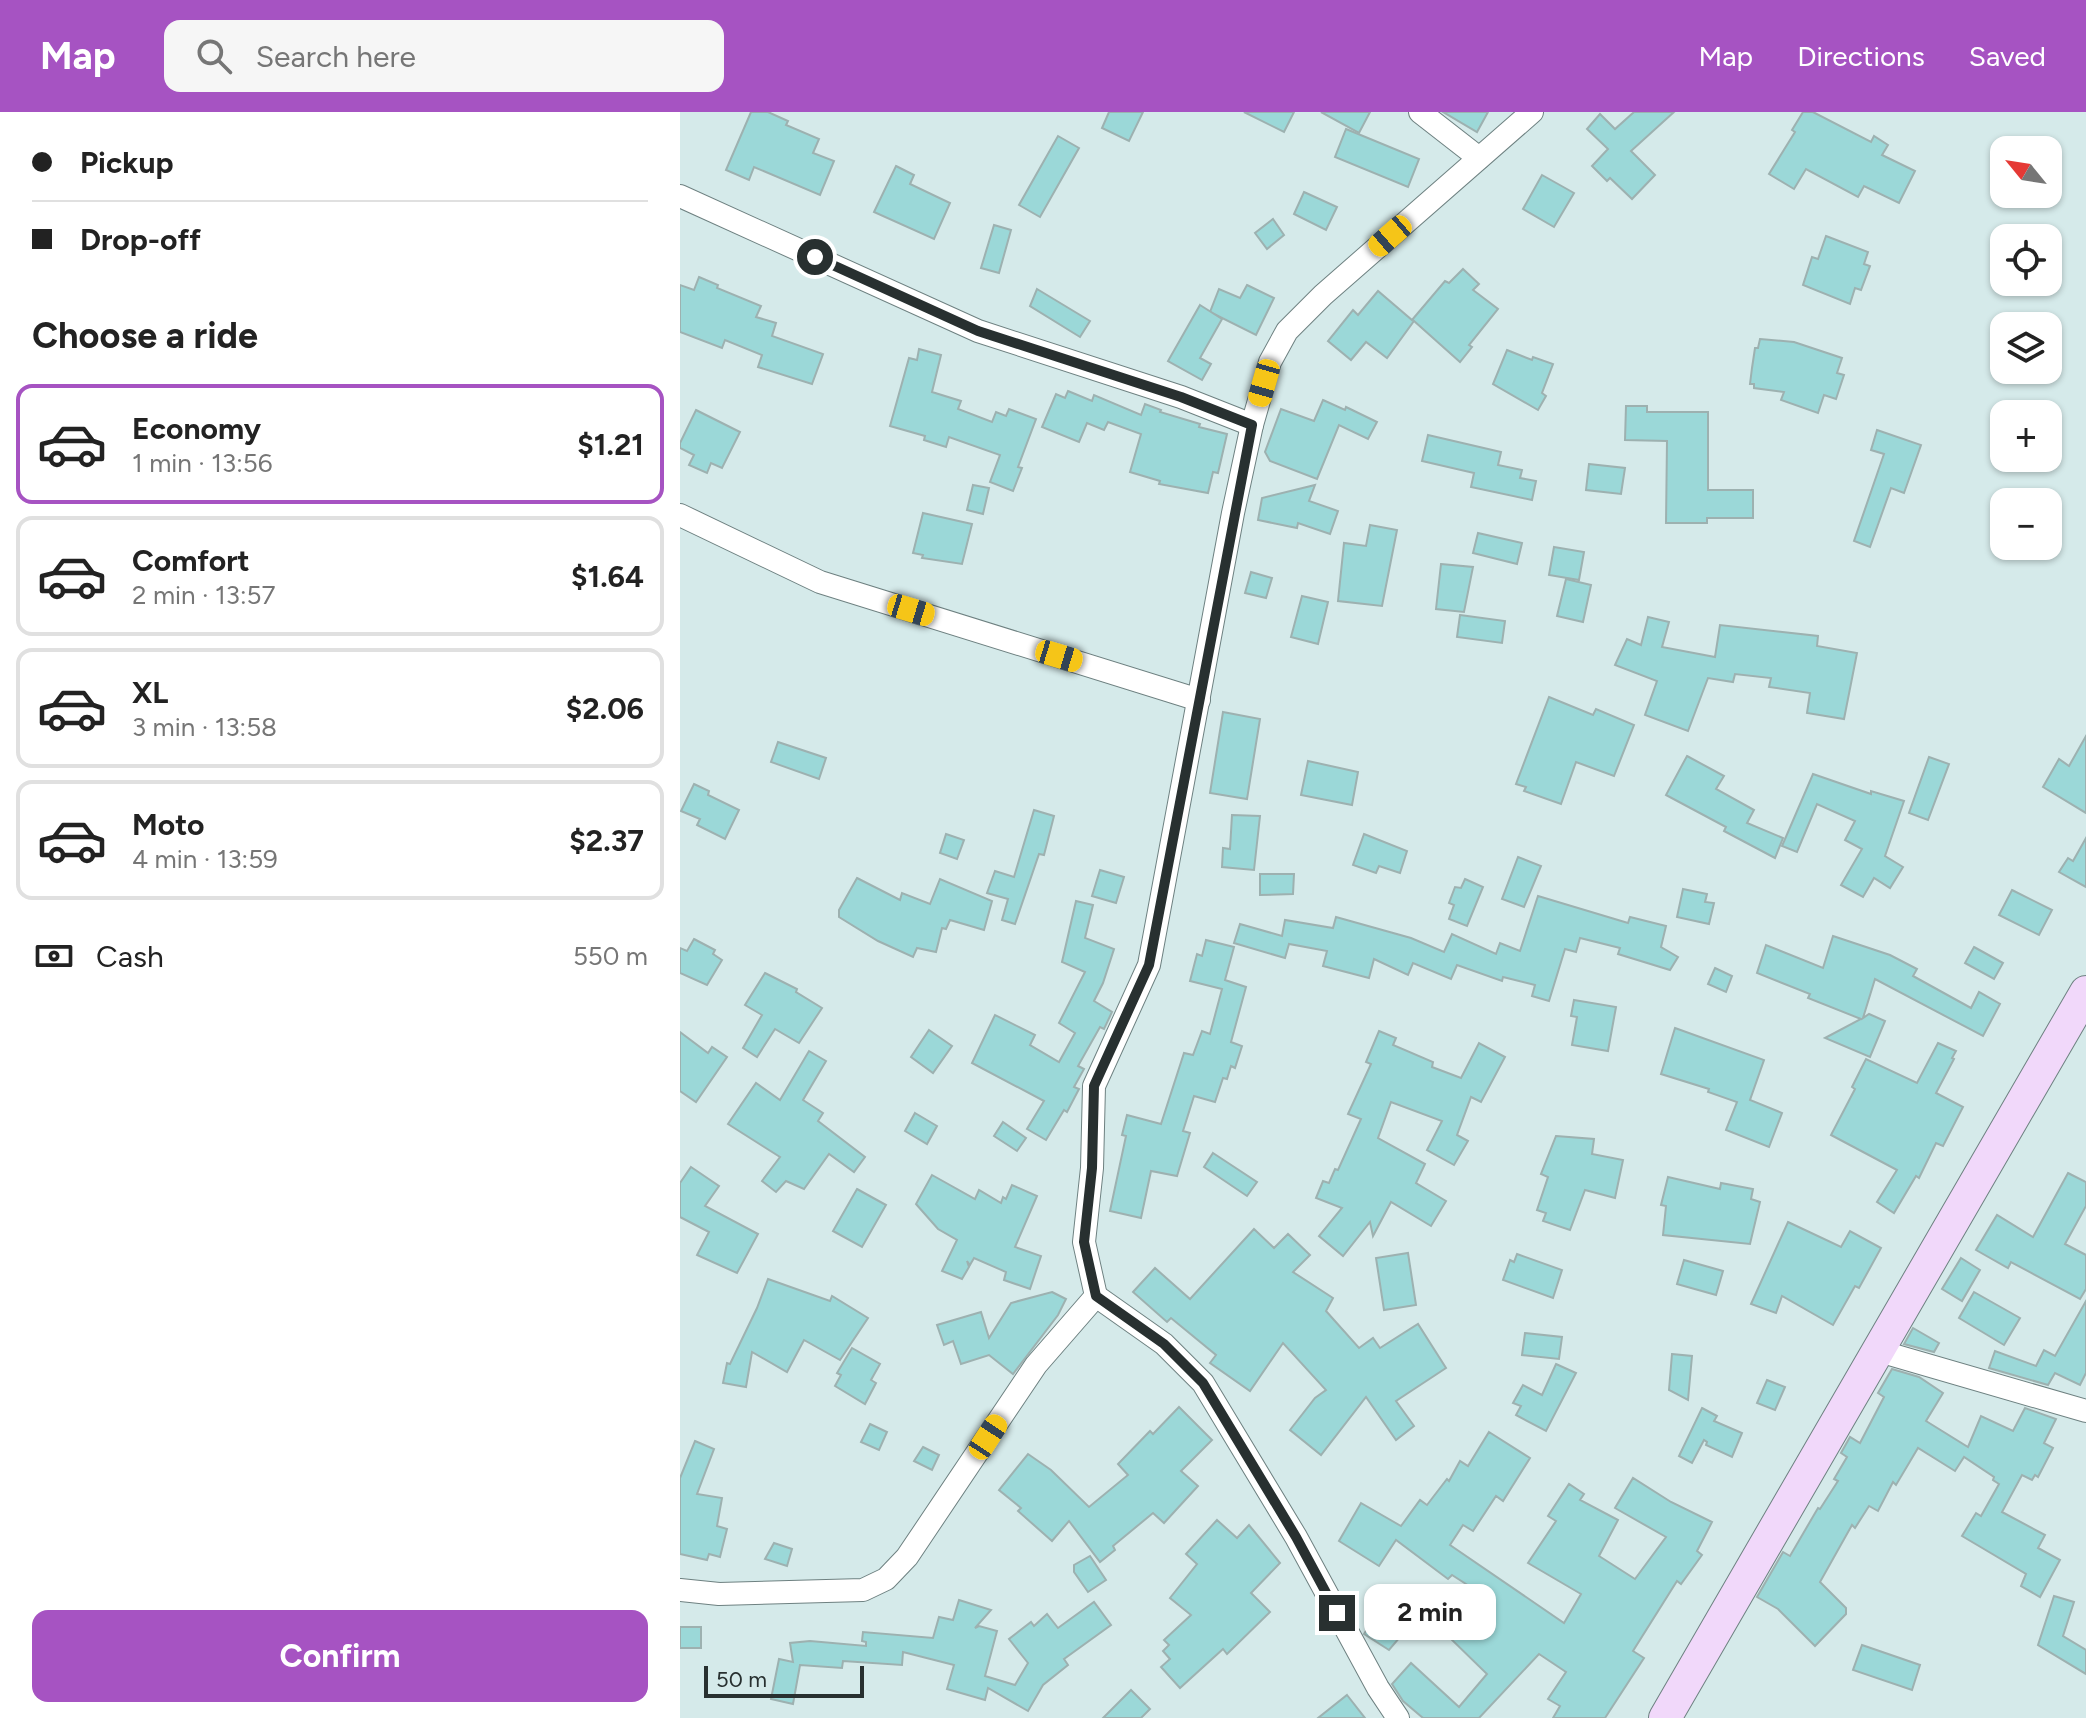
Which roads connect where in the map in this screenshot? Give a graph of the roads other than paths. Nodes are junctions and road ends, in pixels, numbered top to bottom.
1 (1420, 112) edge
2 (1532, 112) edge
3 (1479, 158) junction
4 (680, 196) edge
5 (1252, 425) junction
6 (680, 515) edge
7 (1199, 700) junction
8 (2086, 992) edge
9 (1096, 1296) junction
10 (1879, 1351) junction
11 (2086, 1411) edge
12 (680, 1590) edge
13 (1398, 1718) edge
14 (1665, 1718) edge

1 - 3 street
2 - 3 street
3 - 5 street
4 - 5 street
5 - 7 street
6 - 7 street
7 - 9 street
8 - 10 main road
9 - 12 street
9 - 13 street
10 - 11 street
10 - 14 main road

